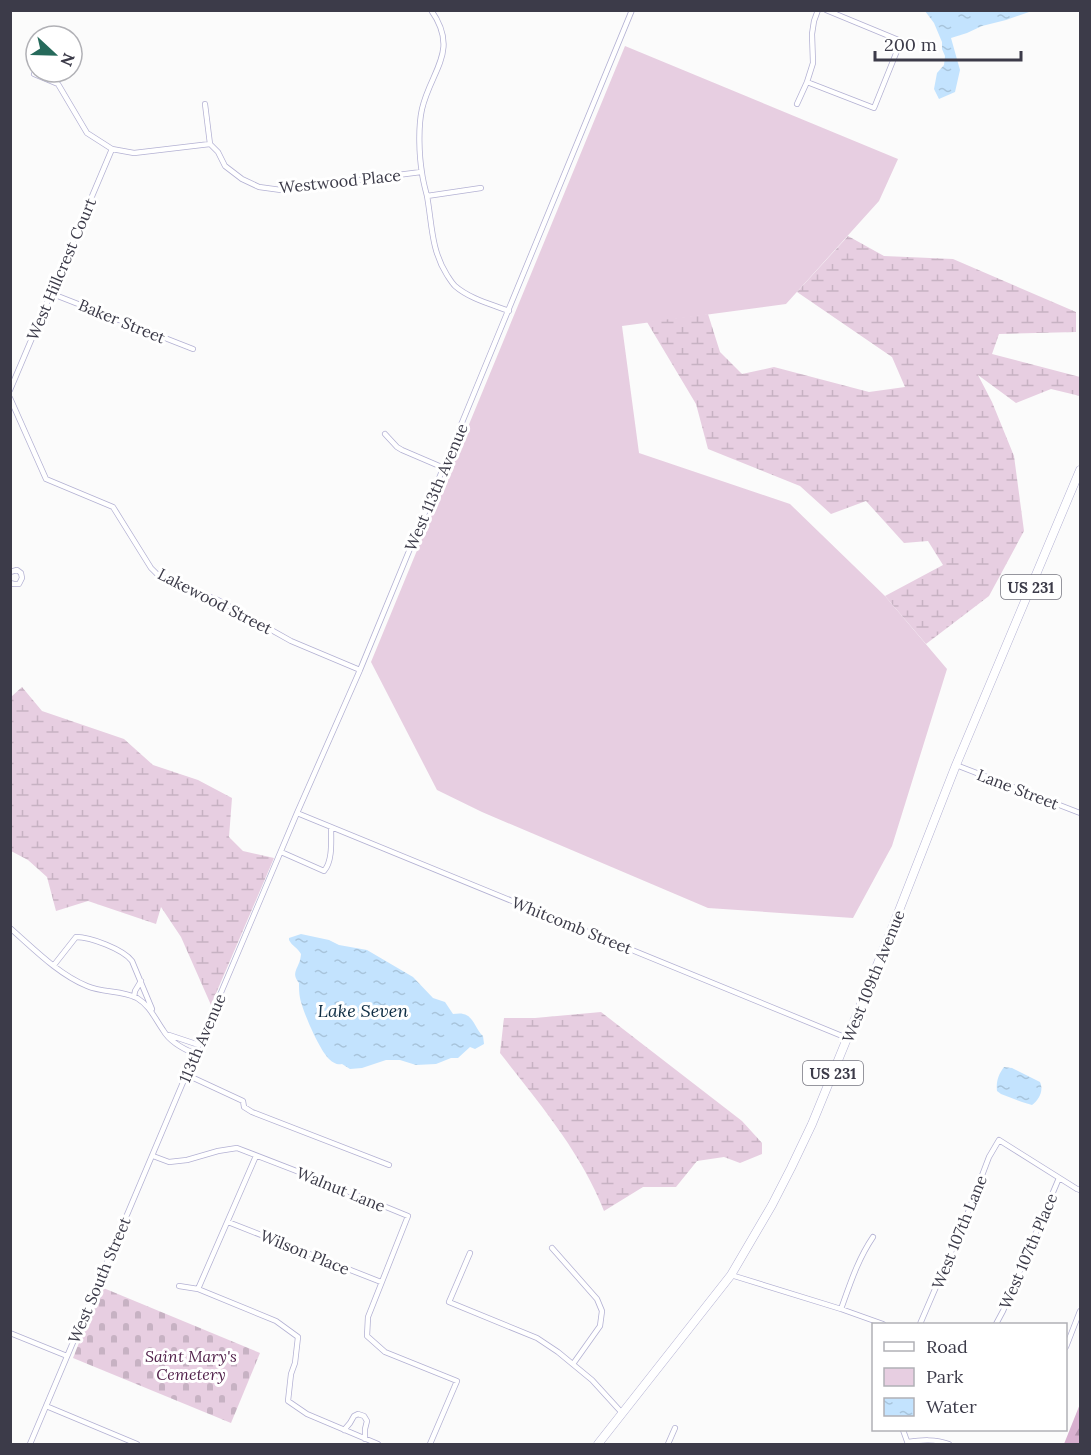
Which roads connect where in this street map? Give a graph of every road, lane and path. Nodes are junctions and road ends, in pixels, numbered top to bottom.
1 (431, 10) edge
2 (632, 10) edge
3 (818, 10) edge
4 (826, 10) edge
5 (807, 82) junction
6 (58, 84) edge
7 (205, 104) dead end
8 (797, 104) dead end
9 (210, 144) junction
10 (112, 149) junction
11 (421, 172) junction
12 (481, 188) dead end
13 (427, 196) junction
14 (50, 293) junction
15 (509, 311) junction
16 (193, 349) dead end
17 (10, 390) edge
18 (10, 398) edge
19 (385, 434) dead end
20 (444, 468) junction
21 (1080, 470) edge
22 (10, 572) edge
23 (10, 583) edge
24 (360, 670) junction
25 (956, 765) junction
26 (297, 813) junction
27 (1080, 813) edge
28 (331, 827) junction
29 (281, 852) junction
30 (10, 928) edge
31 (234, 961) joint
32 (54, 965) junction
33 (141, 981) junction
34 (134, 997) junction
35 (155, 1016) junction
36 (166, 1034) junction
37 (847, 1038) junction
38 (199, 1045) junction
39 (196, 1054) junction
40 (187, 1075) junction
41 (170, 1115) joint
42 (153, 1156) junction
43 (256, 1156) junction
44 (388, 1165) dead end
45 (1059, 1178) junction
46 (1080, 1190) edge
47 (228, 1222) junction
48 (873, 1237) dead end
49 (552, 1248) dead end
50 (470, 1253) dead end
51 (731, 1275) junction
52 (381, 1282) junction
53 (179, 1286) dead end
54 (198, 1289) junction
55 (841, 1309) junction
56 (1080, 1311) edge
57 (881, 1323) edge
58 (920, 1323) edge
59 (997, 1323) edge
60 (10, 1333) edge
61 (1067, 1342) edge
62 (67, 1356) junction
63 (573, 1364) junction
64 (46, 1406) junction
65 (623, 1413) junction
66 (675, 1428) dead end
67 (344, 1430) junction
68 (365, 1439) junction
69 (908, 1443) edge
70 (30, 1444) edge
71 (137, 1444) edge
72 (378, 1444) edge
73 (430, 1444) edge
74 (598, 1444) edge
75 (668, 1444) edge
76 (950, 1444) edge

1 - 11 street
2 - 15 street, West 113th Avenue
3 - 5 street
4 - 5 street
5 - 8 street
6 - 10 street
7 - 9 street, Westwood Place
9 - 10 street
9 - 11 street, Westwood Place
10 - 14 street, West Hillcrest Court
11 - 13 street
12 - 13 street
13 - 15 street
14 - 16 street, Baker Street
14 - 17 street, West Hillcrest Court
15 - 20 street, West 113th Avenue
18 - 24 street, Lakewood Street
19 - 20 street
20 - 24 street, West 113th Avenue
21 - 25 main road, West 109th Avenue / US 231
22 - 23 street
24 - 26 street, West 113th Avenue
25 - 27 street, Lane Street
25 - 37 main road, West 109th Avenue / US 231
26 - 28 street, Whitcomb Street
26 - 29 street, West 113th Avenue
28 - 29 street
28 - 37 street, Whitcomb Street
29 - 31 street, West 113th Avenue
30 - 32 street
31 - 38 street, 113th Avenue
32 - 33 street
32 - 34 street
33 - 34 street
33 - 35 street
34 - 35 street
35 - 36 street
36 - 38 street
36 - 39 street
37 - 51 main road, West 109th Avenue / US 231
38 - 39 street, 113th Avenue
39 - 40 street, 113th Avenue
40 - 41 street, 113th Avenue
40 - 44 street
41 - 42 street, West South Street
42 - 43 street, Walnut Lane
42 - 62 street, West South Street
43 - 47 street
43 - 52 street, Walnut Lane
45 - 46 street
45 - 58 street, West 107th Lane
45 - 59 street, West 107th Place
47 - 52 street, Wilson Place
47 - 54 street
48 - 55 street
49 - 63 street
50 - 63 street
51 - 55 street
51 - 65 main road, West 109th Avenue / US 231
52 - 73 street, Walnut Lane
53 - 54 street
54 - 67 street
55 - 57 street
56 - 61 street
60 - 62 street
62 - 64 street, West South Street
63 - 65 street
64 - 70 street, West South Street
64 - 71 street
65 - 74 main road, West 109th Avenue / US 231
66 - 75 street
67 - 68 street
67 - 68 street
68 - 72 street
69 - 76 street

